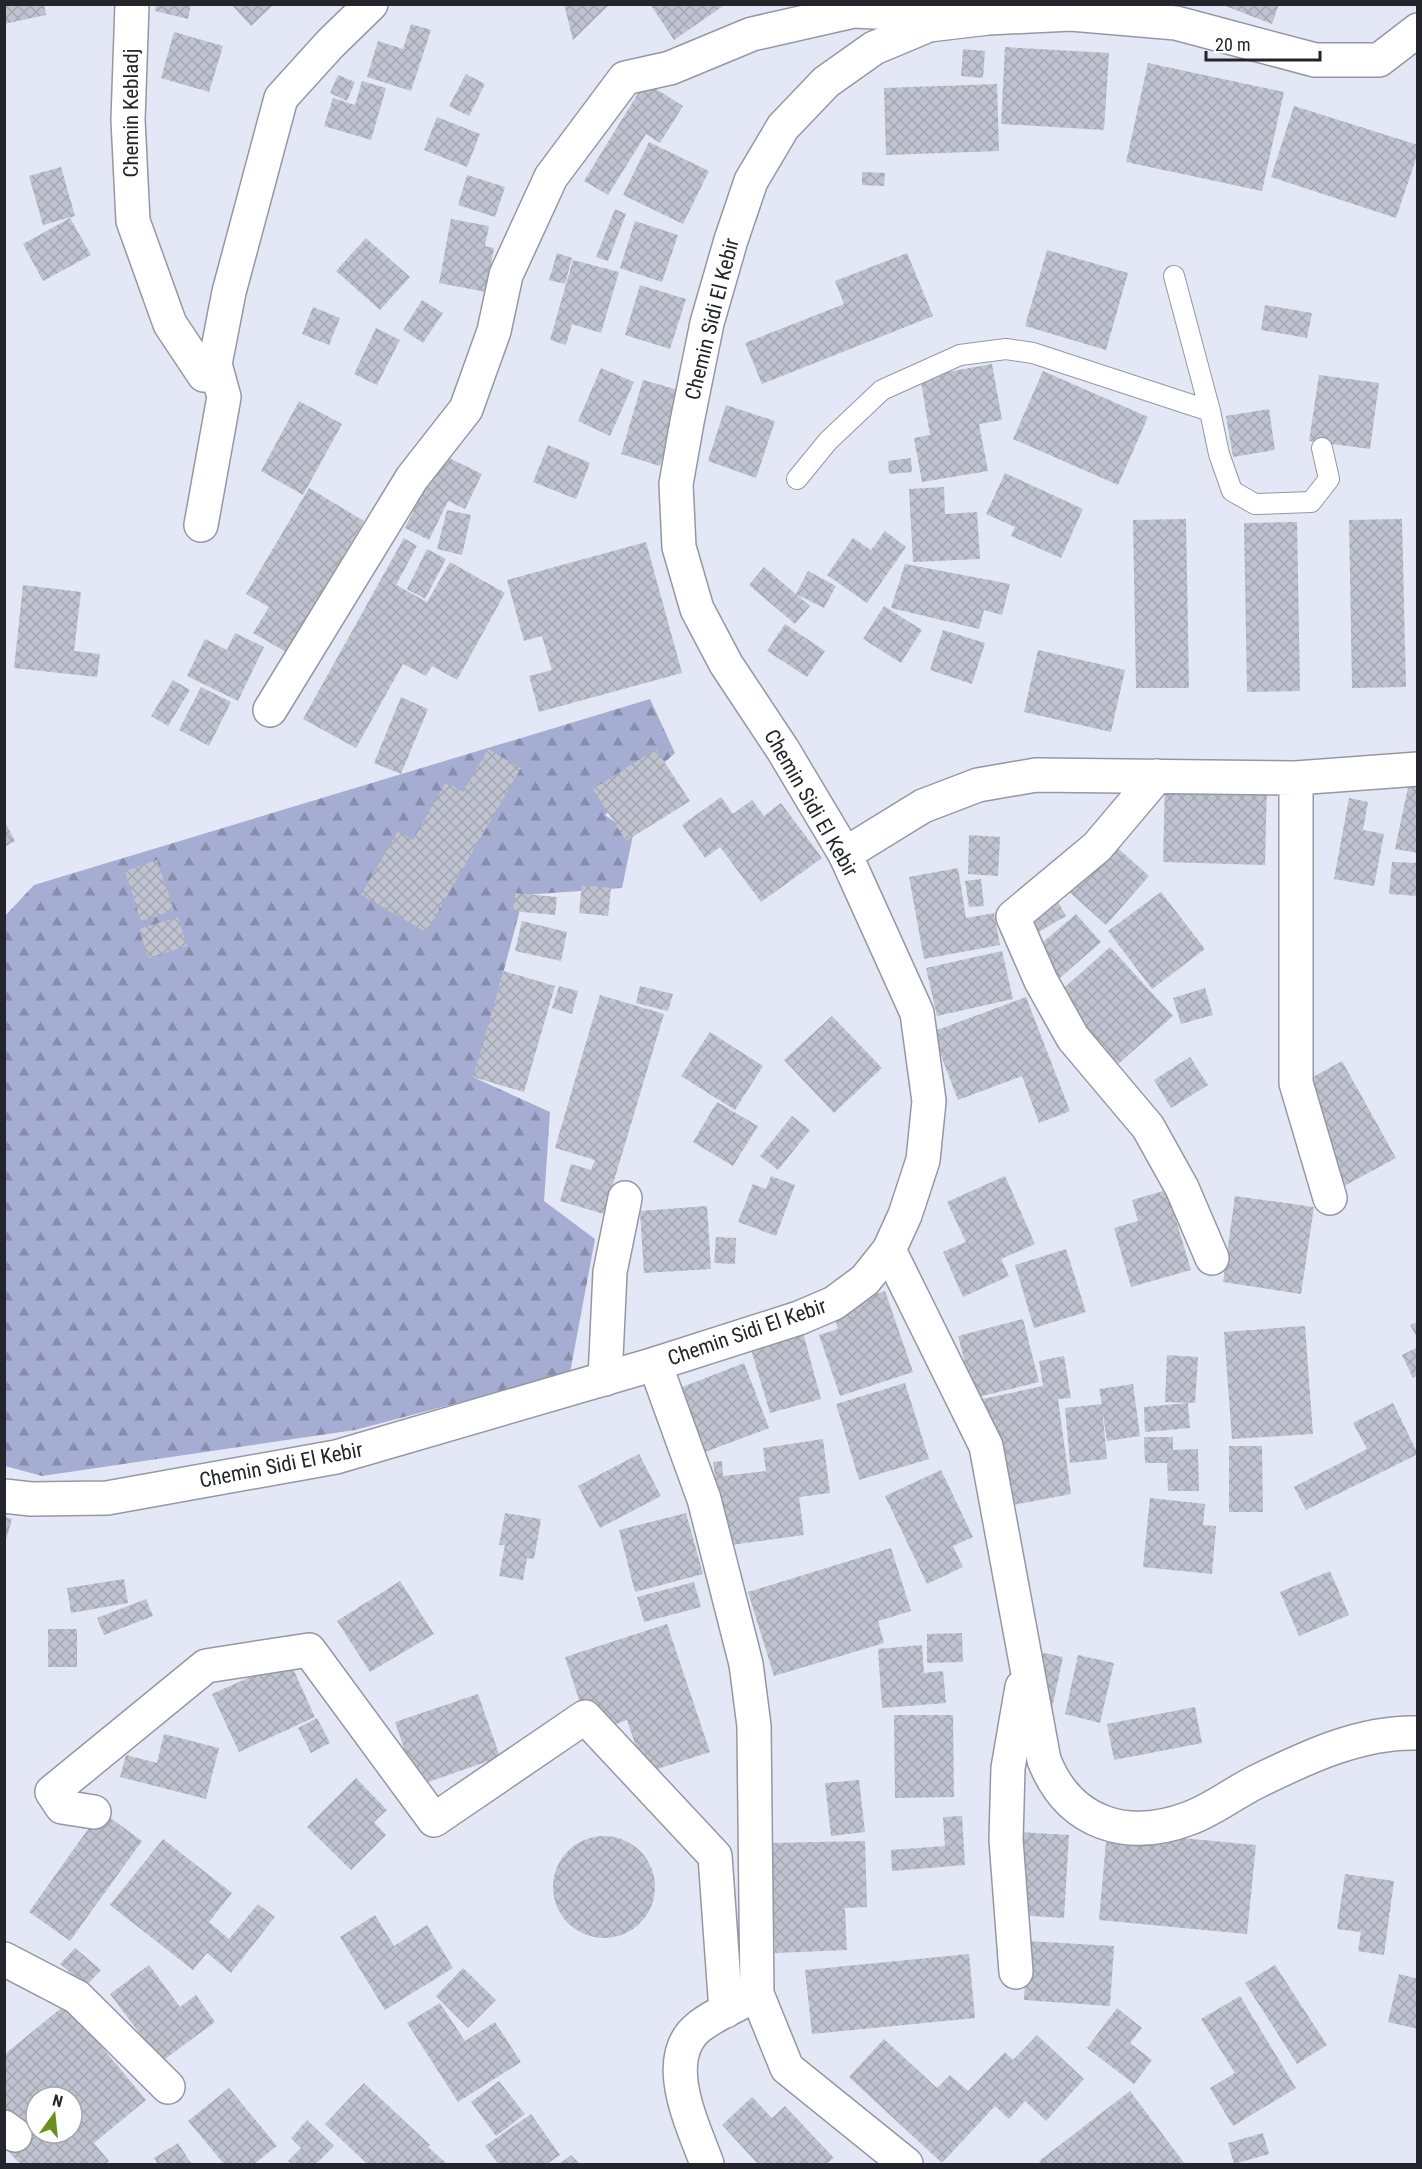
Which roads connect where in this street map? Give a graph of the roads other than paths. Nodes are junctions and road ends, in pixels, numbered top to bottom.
1 (132, 4) edge
2 (371, 4) edge
3 (988, 18) junction
4 (1418, 30) edge
5 (1174, 276) dead end
6 (215, 364) junction
7 (1210, 411) junction
8 (1322, 448) dead end
9 (797, 479) dead end
10 (201, 525) dead end
11 (270, 710) dead end
12 (1418, 769) edge
13 (1157, 776) junction
14 (1296, 778) junction
15 (845, 854) junction
16 (625, 1198) dead end
17 (1330, 1198) dead end
18 (889, 1250) junction
19 (1212, 1258) dead end
20 (655, 1364) junction
21 (604, 1379) junction
22 (4, 1496) edge
23 (1025, 1669) junction
24 (1418, 1733) edge
25 (94, 1812) dead end
26 (4, 1959) edge
27 (1016, 1972) dead end
28 (757, 1994) junction
29 (726, 2011) junction
30 (168, 2086) dead end
31 (707, 2164) edge
32 (906, 2164) edge

1 - 6 street, Chemin Kebladj
2 - 6 street
3 - 4 street, Chemin Sidi El Kebir
3 - 11 street
3 - 15 street, Chemin Sidi El Kebir
5 - 7 lane
6 - 10 street
7 - 8 lane
7 - 9 lane
12 - 14 street
13 - 14 street
13 - 15 street
13 - 19 street
14 - 17 street
15 - 18 street, Chemin Sidi El Kebir
16 - 21 street
18 - 20 street, Chemin Sidi El Kebir
18 - 23 street
20 - 21 street, Chemin Sidi El Kebir
20 - 28 street
21 - 22 street, Chemin Sidi El Kebir
23 - 24 street
23 - 27 street
25 - 29 street
26 - 30 street
28 - 29 street
28 - 32 street
29 - 31 street

